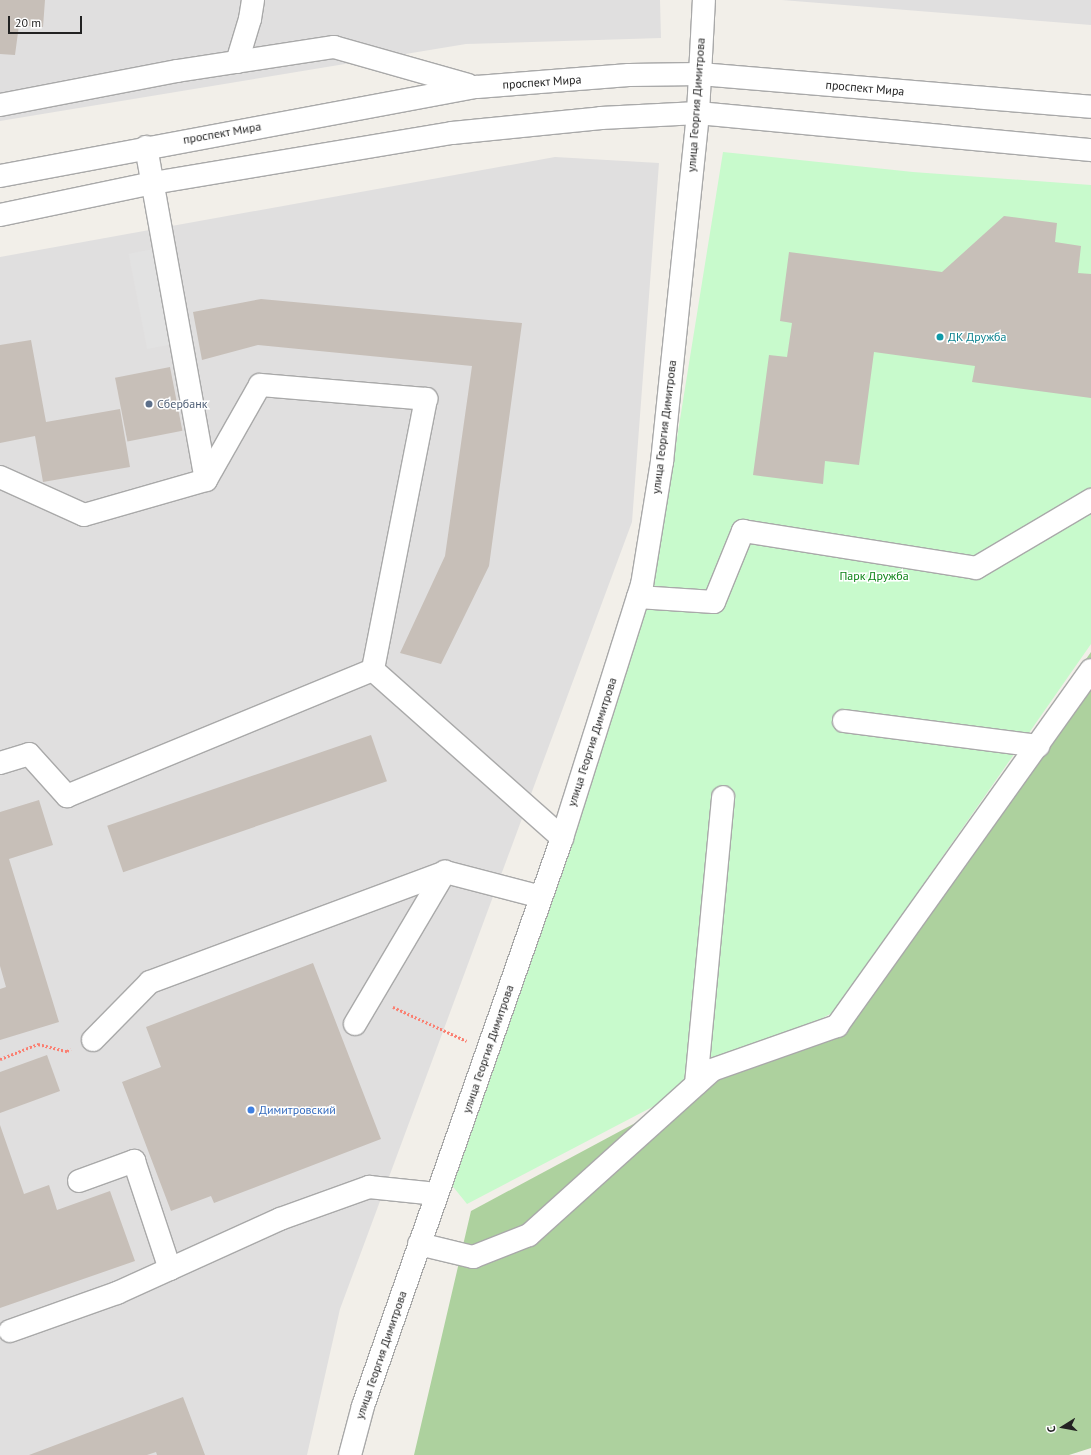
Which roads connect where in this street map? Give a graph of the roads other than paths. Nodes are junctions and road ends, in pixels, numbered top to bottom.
1 (252, 0) edge
2 (704, 0) edge
3 (237, 62) junction
4 (700, 74) junction
5 (477, 87) junction
6 (0, 105) edge
7 (1091, 107) edge
8 (698, 113) junction
9 (146, 147) junction
10 (1091, 150) edge
11 (0, 176) edge
12 (153, 183) junction
13 (0, 215) edge
14 (0, 477) edge
15 (206, 480) junction
16 (1091, 500) edge
17 (638, 597) junction
18 (373, 670) junction
19 (1091, 670) edge
20 (844, 721) dead end
21 (1038, 746) junction
22 (0, 763) edge
23 (723, 797) dead end
24 (562, 838) junction
25 (445, 872) junction
26 (541, 897) junction
27 (355, 1024) dead end
28 (93, 1040) road end
29 (696, 1084) junction
30 (79, 1181) dead end
31 (437, 1194) junction
32 (419, 1244) junction
33 (170, 1269) junction
34 (10, 1331) dead end
35 (350, 1455) edge

1 - 3 street
2 - 4 street, улица Георгия Димитрова
3 - 5 street
3 - 6 street
4 - 5 street, проспект Мира
4 - 7 street, проспект Мира
4 - 8 street, улица Георгия Димитрова
5 - 9 street, проспект Мира
8 - 10 street
8 - 12 street
8 - 17 street, улица Георгия Димитрова
9 - 11 street, проспект Мира
9 - 12 street
12 - 13 street
12 - 15 street
14 - 15 street
15 - 18 street
16 - 17 street
17 - 24 street, улица Георгия Димитрова
18 - 22 street
18 - 24 street
19 - 21 street
20 - 21 street
21 - 29 street
23 - 29 street
24 - 26 street, улица Георгия Димитрова
25 - 26 street
25 - 27 street
25 - 28 street
26 - 31 street, улица Георгия Димитрова
29 - 32 street
30 - 33 street
31 - 32 street, улица Георгия Димитрова
31 - 33 street
32 - 35 street, улица Георгия Димитрова
33 - 34 street

